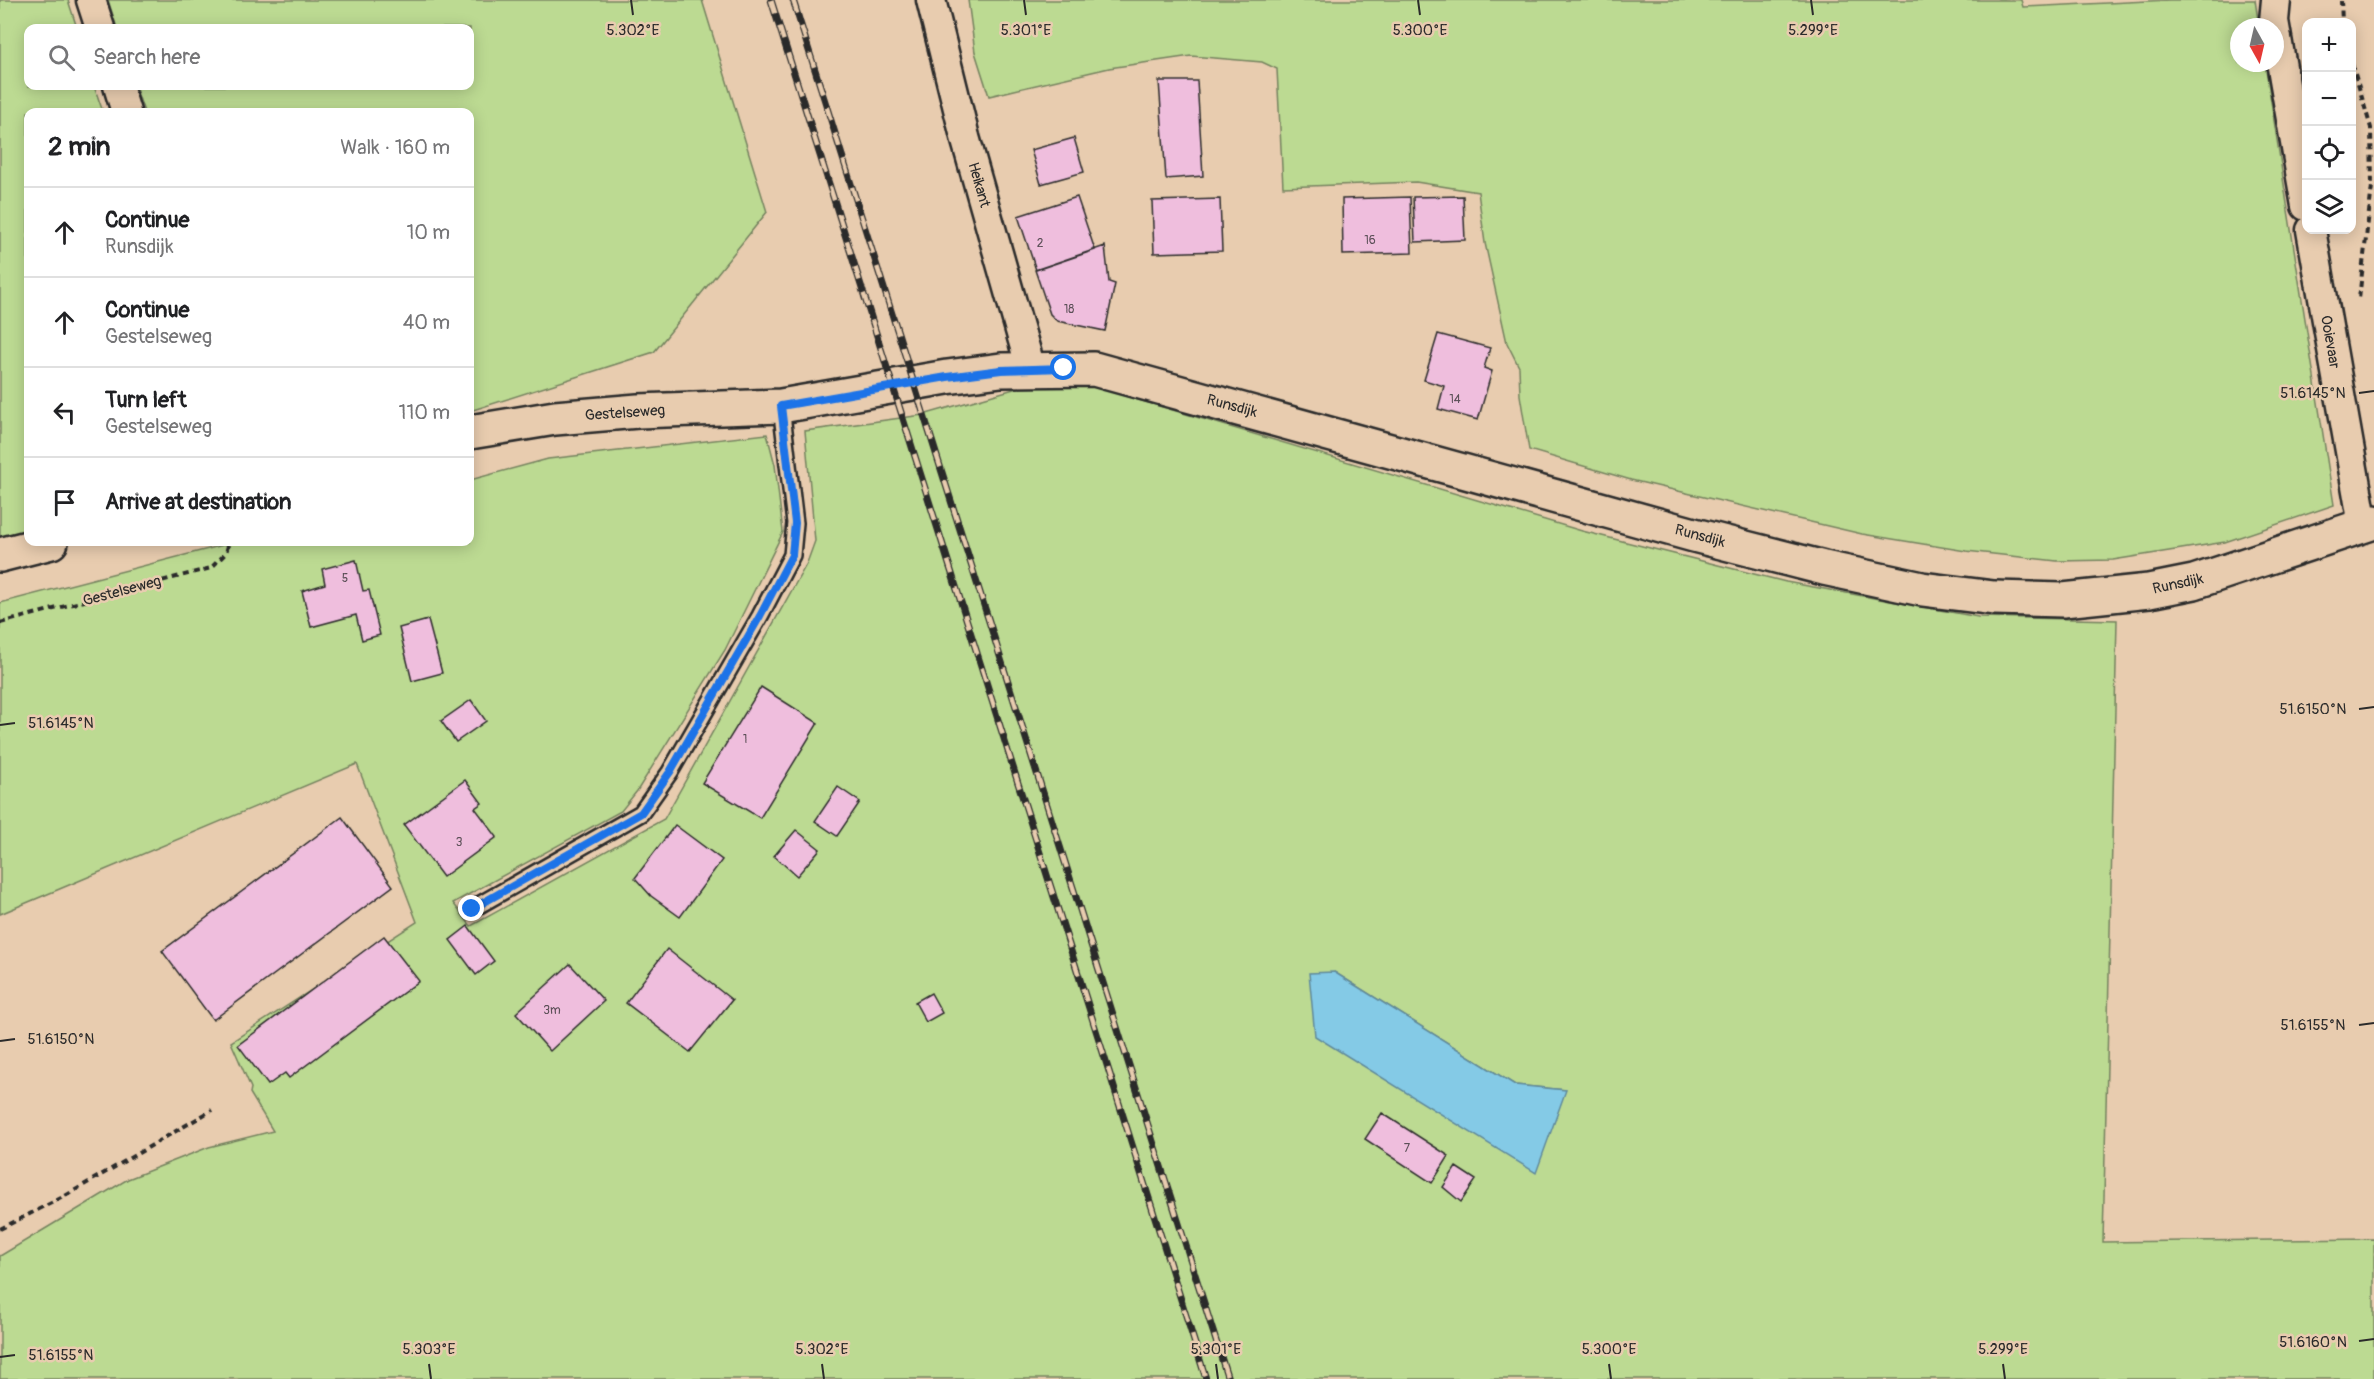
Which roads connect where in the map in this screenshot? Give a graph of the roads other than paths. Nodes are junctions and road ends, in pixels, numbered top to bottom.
1 (91, 0) edge
2 (931, 0) edge
3 (2276, 0) edge
4 (99, 24) edge
5 (119, 90) edge
6 (125, 108) edge
7 (2302, 180) edge
8 (2312, 234) edge
9 (1031, 369) junction
10 (781, 406) junction
11 (474, 431) edge
12 (2368, 524) edge
13 (35, 546) edge
14 (0, 555) edge
15 (472, 909) dead end

1 - 4 street
2 - 9 street, Heikant
3 - 7 street
5 - 6 street
8 - 12 street, Ooievaar
9 - 10 street, Gestelseweg
9 - 12 street, Runsdijk
10 - 11 street, Gestelseweg
10 - 15 lane
13 - 14 street

